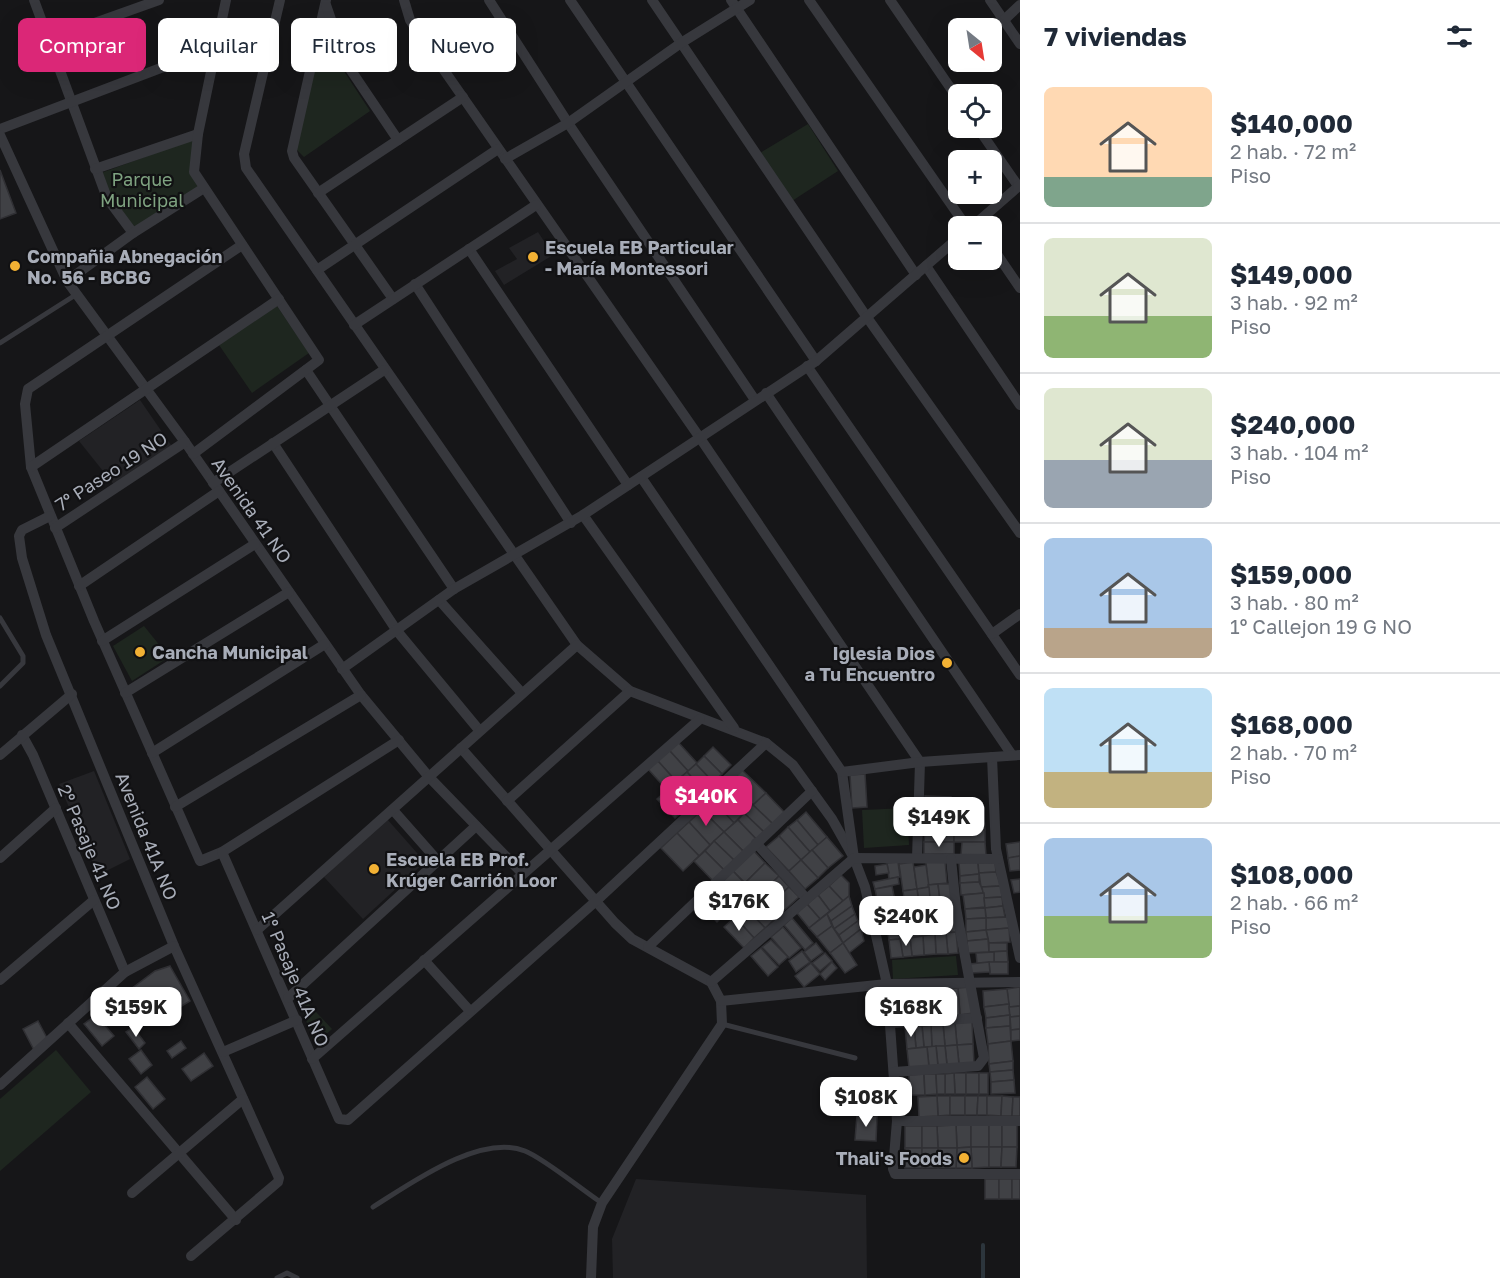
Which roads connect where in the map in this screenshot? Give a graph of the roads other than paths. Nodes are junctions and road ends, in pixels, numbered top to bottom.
1 (34, 0) edge
2 (159, 0) edge
3 (226, 0) edge
4 (280, 0) edge
5 (404, 0) edge
6 (489, 0) edge
7 (570, 0) edge
8 (652, 0) edge
9 (750, 0) edge
10 (809, 0) edge
11 (890, 0) edge
12 (990, 0) edge
13 (326, 2) edge
14 (734, 4) edge
15 (1020, 4) edge
16 (39, 18) edge
17 (108, 18) edge
18 (222, 18) edge
19 (1004, 20) junction
20 (681, 43) junction
21 (1020, 44) edge
22 (158, 69) edge
23 (59, 72) edge
24 (211, 72) edge
25 (625, 83) junction
26 (948, 84) edge
27 (463, 97) junction
28 (71, 103) junction
29 (568, 123) junction
30 (0, 129) edge
31 (198, 134) junction
32 (0, 135) edge
33 (985, 138) edge
34 (398, 140) junction
35 (2, 147) edge
36 (498, 148) junction
37 (505, 159) junction
38 (95, 169) junction
39 (1019, 185) edge
40 (204, 188) junction
41 (318, 193) junction
42 (536, 205) junction
43 (966, 216) edge
44 (984, 216) edge
45 (133, 233) junction
46 (356, 244) junction
47 (242, 245) junction
48 (948, 247) edge
49 (469, 249) junction
50 (1002, 262) edge
51 (926, 266) junction
52 (317, 270) junction
53 (916, 274) junction
54 (67, 281) junction
55 (415, 284) junction
56 (1020, 288) edge
57 (77, 294) junction
58 (279, 299) junction
59 (393, 299) junction
60 (866, 316) junction
61 (354, 325) junction
62 (108, 334) junction
63 (0, 344) edge
64 (811, 363) junction
65 (306, 370) junction
66 (384, 370) junction
67 (145, 388) junction
68 (766, 393) junction
69 (754, 400) junction
70 (329, 405) junction
71 (1020, 405) edge
72 (700, 438) junction
73 (185, 442) junction
74 (273, 443) junction
75 (193, 454) junction
76 (31, 467) junction
77 (640, 477) junction
78 (628, 485) junction
79 (216, 487) junction
80 (583, 515) junction
81 (51, 516) junction
82 (571, 522) junction
83 (56, 528) junction
84 (1020, 532) edge
85 (255, 544) junction
86 (513, 553) junction
87 (79, 586) junction
88 (454, 589) junction
89 (289, 592) junction
90 (439, 600) junction
91 (1020, 614) edge
92 (0, 618) edge
93 (397, 631) junction
94 (992, 634) junction
95 (102, 641) junction
96 (325, 644) junction
97 (577, 645) junction
98 (342, 669) junction
99 (1020, 675) edge
100 (0, 687) edge
101 (630, 691) junction
102 (521, 692) junction
103 (125, 693) junction
104 (72, 694) junction
105 (361, 695) junction
106 (700, 718) junction
107 (734, 728) junction
108 (480, 730) junction
109 (22, 735) junction
110 (399, 740) junction
111 (766, 743) junction
112 (461, 748) junction
113 (152, 753) junction
114 (0, 755) edge
115 (1016, 755) edge
116 (992, 757) junction
117 (920, 762) junction
118 (842, 772) junction
119 (429, 777) junction
120 (812, 792) junction
121 (507, 801) junction
122 (175, 807) junction
123 (56, 808) junction
124 (393, 810) junction
125 (476, 826) junction
126 (756, 843) junction
127 (549, 849) junction
128 (222, 852) junction
129 (0, 858) edge
130 (854, 858) junction
131 (917, 858) junction
132 (951, 859) junction
133 (998, 859) junction
134 (438, 861) junction
135 (522, 873) junction
136 (807, 899) junction
137 (94, 900) junction
138 (596, 901) junction
139 (956, 908) junction
140 (872, 919) junction
141 (257, 930) junction
142 (174, 946) junction
143 (648, 947) junction
144 (1020, 958) edge
145 (424, 960) junction
146 (125, 972) junction
147 (0, 980) edge
148 (711, 982) junction
149 (1020, 982) edge
150 (887, 984) junction
151 (970, 984) junction
152 (288, 998) junction
153 (721, 1001) junction
154 (470, 1011) junction
155 (977, 1018) junction
156 (297, 1020) junction
157 (68, 1023) junction
158 (891, 1023) junction
159 (722, 1024) junction
160 (223, 1052) junction
161 (855, 1058) dead end
162 (312, 1059) junction
163 (894, 1072) junction
164 (0, 1085) edge
165 (243, 1099) junction
166 (897, 1121) junction
167 (1020, 1121) edge
168 (179, 1153) junction
169 (1020, 1174) edge
170 (132, 1193) dead end
171 (602, 1203) junction
172 (372, 1207) dead end
173 (236, 1220) junction
174 (192, 1256) dead end
175 (277, 1278) edge
176 (297, 1278) edge
177 (591, 1278) edge

1 - 16 street
2 - 17 street
3 - 18 street
4 - 52 street
5 - 27 street
6 - 29 street
7 - 25 street
8 - 20 street
9 - 14 street
10 - 43 street
11 - 26 street
12 - 19 street
13 - 34 street
13 - 41 street
14 - 20 street
14 - 53 street
15 - 19 street
19 - 21 street
20 - 25 street
20 - 60 street
22 - 28 street
23 - 28 street
24 - 31 street
25 - 29 street
25 - 64 street
27 - 34 street
27 - 36 street
28 - 30 street
28 - 38 street
29 - 37 street
29 - 69 street
31 - 38 street
31 - 40 street
32 - 35 street, Avenida 41 NO
33 - 39 street
34 - 41 street
35 - 54 street, Avenida 41 NO
36 - 37 street
36 - 46 street
37 - 42 street
38 - 45 street
39 - 44 street
40 - 45 street
40 - 47 street
41 - 46 street
42 - 49 street
42 - 72 street
45 - 54 street
46 - 52 street
46 - 59 street
47 - 58 street
47 - 62 street
48 - 51 street
49 - 55 street
49 - 78 street
50 - 56 street
51 - 53 street
51 - 71 street
52 - 61 street
53 - 60 street
54 - 57 street, Avenida 41 NO
55 - 59 street
55 - 82 street
57 - 62 street, Avenida 41 NO
57 - 63 lane
58 - 65 street
58 - 67 street
59 - 61 street
60 - 64 street
60 - 84 street
61 - 66 street
62 - 67 street, Avenida 41 NO
62 - 76 street
64 - 68 street
64 - 94 street
65 - 70 street
65 - 75 street
66 - 70 street
66 - 86 street
67 - 73 street, Avenida 41 NO
67 - 76 street
68 - 69 street
68 - 115 street
69 - 72 street
70 - 74 street
70 - 88 street
72 - 77 street
72 - 117 street
73 - 75 street, Avenida 41 NO
73 - 83 street, 7º Paseo 19 NO
74 - 79 street
74 - 93 street
75 - 79 street, Avenida 41 NO
76 - 81 street
77 - 78 street
77 - 118 street
78 - 80 street
79 - 85 street, Avenida 41 NO
79 - 87 street
80 - 82 street
80 - 107 street
81 - 83 street
81 - 104 street, Avenida 41A NO
82 - 86 street
83 - 87 street
85 - 89 street, Avenida 41 NO
85 - 95 street
86 - 88 street
86 - 97 street
87 - 95 street
88 - 90 street
89 - 96 street, Avenida 41 NO
89 - 103 street
90 - 93 street
90 - 102 street
91 - 94 street
92 - 100 lane
93 - 98 street
93 - 108 street
94 - 99 street
95 - 103 street
96 - 98 street, Avenida 41 NO
96 - 113 street
97 - 101 street
97 - 102 street
98 - 105 street, Avenida 41 NO
101 - 106 street
101 - 121 street
102 - 108 street
103 - 113 street
104 - 109 street
104 - 142 street, Avenida 41A NO
105 - 110 street, Avenida 41 NO
105 - 122 street
106 - 107 street
106 - 127 street
107 - 111 street
108 - 112 street
109 - 114 street
109 - 123 street, 2º Pasaje 41 NO
110 - 119 street, Avenida 41 NO
110 - 128 street
111 - 120 street
111 - 138 street
112 - 119 street
112 - 121 street
113 - 122 street
115 - 116 street
116 - 117 street
116 - 133 street
117 - 118 street
117 - 131 street
118 - 130 street
119 - 124 street
119 - 125 street, Avenida 41 NO
120 - 126 street
120 - 130 street
121 - 127 street
122 - 128 street
123 - 129 street
123 - 137 street, 2º Pasaje 41 NO
124 - 134 street
124 - 141 street
125 - 134 street
125 - 135 street, Avenida 41 NO
126 - 136 street
126 - 143 street
127 - 135 street
127 - 138 street
128 - 141 street, 1º Pasaje 41A NO
130 - 131 street
130 - 136 street
130 - 140 street
131 - 132 street
132 - 133 street
132 - 139 street
133 - 144 street
134 - 152 street
135 - 145 street
136 - 148 street
137 - 146 street, 2º Pasaje 41 NO
137 - 147 street
138 - 143 street
138 - 154 street
139 - 140 street
139 - 151 street
140 - 150 street
141 - 152 street, 1º Pasaje 41A NO
142 - 146 street
142 - 160 street, Avenida 41A NO
143 - 148 street
145 - 154 street
145 - 162 street
146 - 157 street
148 - 153 street
149 - 151 street
150 - 151 street
150 - 153 street
150 - 158 street
151 - 155 street
152 - 156 street, 1º Pasaje 41A NO
153 - 159 street
154 - 162 street, 1º Pasaje 41A NO
155 - 158 street
155 - 163 street
156 - 160 street
156 - 162 street, 1º Pasaje 41A NO
157 - 164 street
157 - 168 street
158 - 163 street
159 - 161 lane
159 - 171 street
160 - 165 street, Avenida 41A NO
163 - 166 street
165 - 168 street
165 - 173 street, Avenida 41A NO
166 - 167 street
166 - 169 street
168 - 170 street
168 - 173 street
171 - 172 lane
171 - 177 street
173 - 174 street
175 - 176 lane

